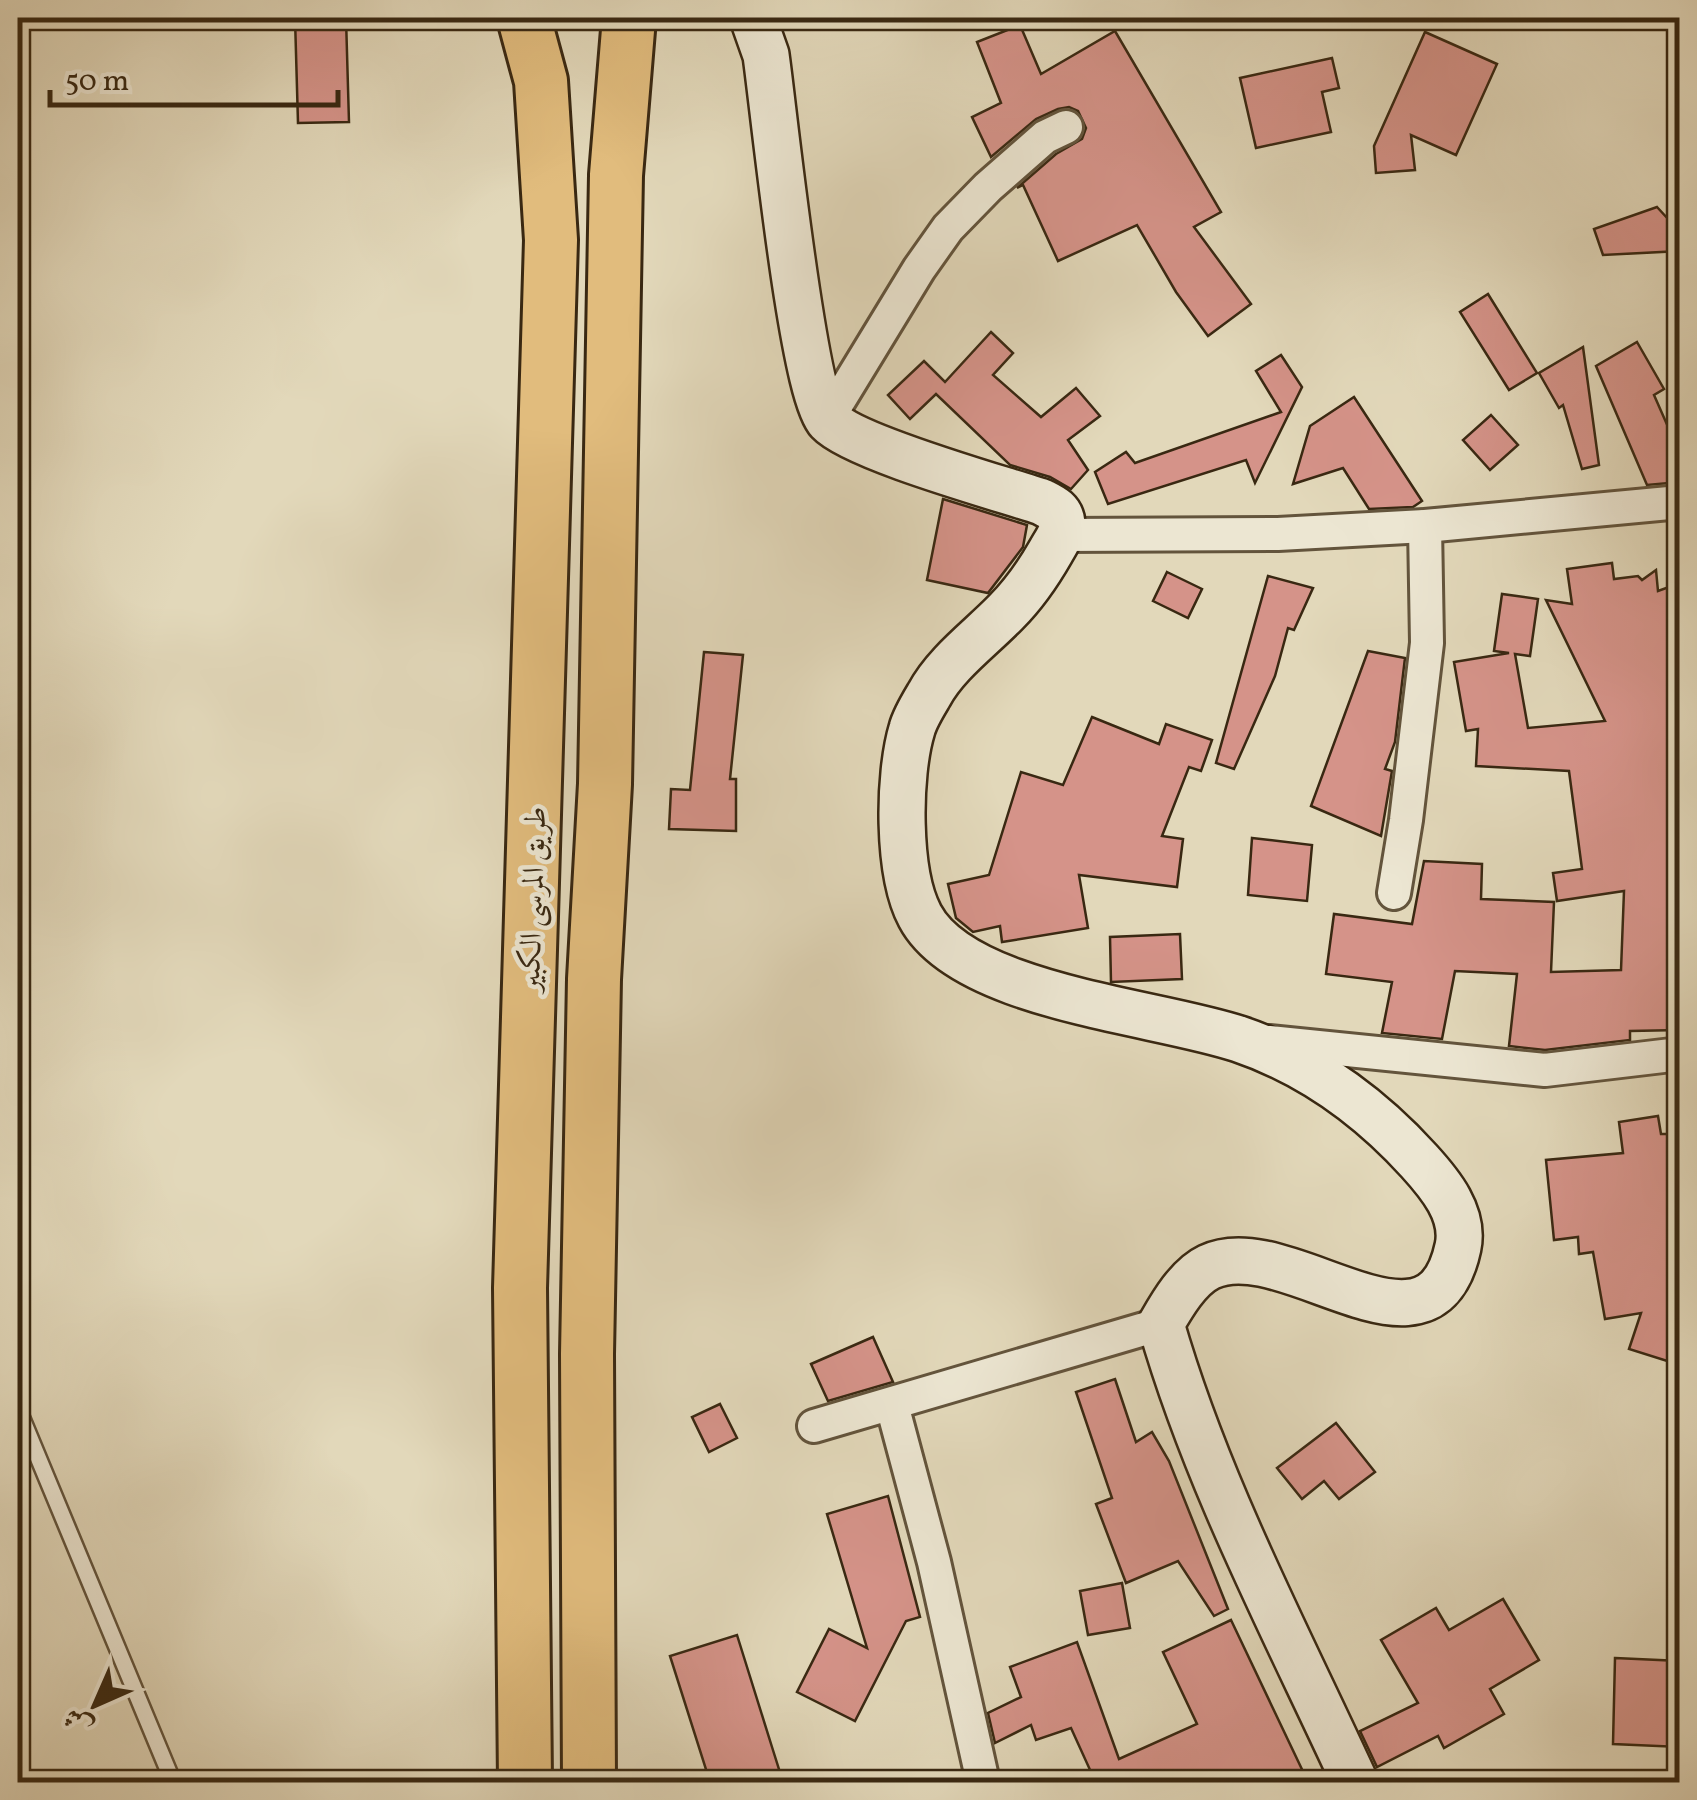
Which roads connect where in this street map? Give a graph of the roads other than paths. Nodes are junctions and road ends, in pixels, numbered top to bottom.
1 (524, 18) edge
2 (629, 18) edge
3 (753, 18) edge
4 (1066, 127) dead end
5 (827, 420) junction
6 (1680, 502) edge
7 (1425, 526) junction
8 (1060, 535) junction
9 (1394, 892) dead end
10 (1240, 1039) junction
11 (1680, 1054) edge
12 (1161, 1324) junction
13 (892, 1405) junction
14 (18, 1409) edge
15 (814, 1426) dead end
16 (174, 1782) edge
17 (525, 1782) edge
18 (589, 1782) edge
19 (983, 1782) edge
20 (1355, 1782) edge

1 - 17 main road, طريق المرسى الكبير
2 - 18 main road
3 - 5 main road
4 - 5 street
5 - 8 main road
6 - 7 street
7 - 8 street
7 - 9 street
8 - 10 main road
10 - 11 street
10 - 12 main road
12 - 13 street
12 - 20 main road
13 - 15 street
13 - 19 street
14 - 16 lane

